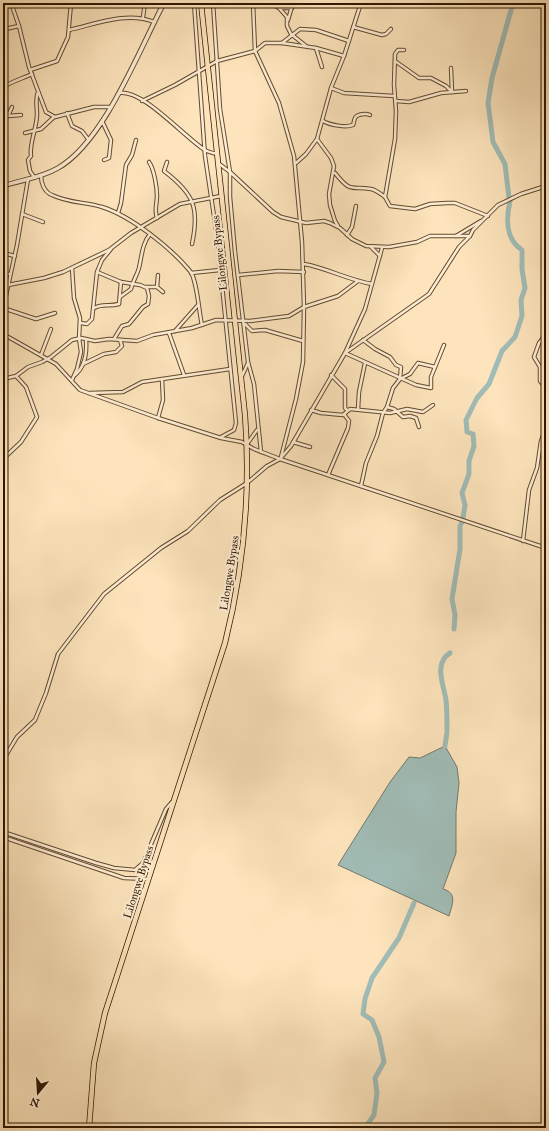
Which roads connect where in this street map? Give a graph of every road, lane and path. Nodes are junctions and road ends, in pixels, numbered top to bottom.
1 (11, 3) edge
2 (71, 3) edge
3 (145, 3) edge
4 (164, 3) edge
5 (194, 3) edge
6 (201, 3) edge
7 (213, 3) edge
8 (253, 3) edge
9 (270, 3) edge
10 (293, 3) edge
11 (361, 3) edge
12 (279, 8) junction
13 (292, 8) junction
14 (143, 17) junction
15 (288, 20) junction
16 (154, 22) junction
17 (19, 26) junction
18 (353, 27) junction
19 (69, 30) junction
20 (391, 30) dead end
21 (291, 34) junction
22 (3, 38) edge
23 (349, 41) junction
24 (282, 43) junction
25 (307, 47) junction
26 (316, 48) junction
27 (404, 50) dead end
28 (255, 51) junction
29 (344, 56) junction
30 (217, 61) junction
31 (395, 61) junction
32 (207, 66) junction
33 (322, 67) dead end
34 (451, 68) dead end
35 (30, 70) junction
36 (198, 72) junction
37 (32, 74) junction
38 (3, 88) edge
39 (331, 88) junction
40 (38, 92) junction
41 (452, 92) junction
42 (466, 92) dead end
43 (119, 93) junction
44 (394, 96) junction
45 (142, 101) junction
46 (396, 101) junction
47 (12, 107) dead end
48 (110, 107) junction
49 (45, 110) junction
50 (67, 113) junction
51 (37, 114) junction
52 (21, 115) dead end
53 (370, 115) dead end
54 (8, 116) junction
55 (3, 117) edge
56 (55, 117) junction
57 (101, 120) junction
58 (322, 121) junction
59 (35, 131) junction
60 (25, 133) dead end
61 (88, 139) junction
62 (317, 139) junction
63 (136, 140) dead end
64 (205, 150) junction
65 (217, 154) junction
66 (104, 160) dead end
67 (149, 162) dead end
68 (167, 162) dead end
69 (218, 163) junction
70 (296, 163) junction
71 (230, 172) junction
72 (335, 173) junction
73 (41, 176) junction
74 (34, 177) junction
75 (28, 179) junction
76 (3, 186) edge
77 (546, 186) edge
78 (222, 196) junction
79 (385, 197) junction
80 (212, 198) junction
81 (193, 201) junction
82 (356, 206) dead end
83 (118, 213) junction
84 (22, 214) junction
85 (488, 216) junction
86 (157, 218) junction
87 (301, 221) junction
88 (43, 222) dead end
89 (139, 228) junction
90 (340, 228) junction
91 (150, 234) junction
92 (347, 235) junction
93 (455, 236) junction
94 (470, 236) junction
95 (192, 244) dead end
96 (114, 246) junction
97 (370, 247) junction
98 (382, 248) junction
99 (3, 253) edge
100 (15, 256) junction
101 (380, 256) junction
102 (304, 264) junction
103 (72, 268) junction
104 (220, 270) junction
105 (97, 272) junction
106 (304, 272) junction
107 (191, 273) junction
108 (3, 274) edge
109 (10, 274) junction
110 (158, 274) dead end
111 (238, 276) junction
112 (358, 281) junction
113 (121, 282) junction
114 (132, 284) junction
115 (372, 284) junction
116 (8, 285) junction
117 (146, 287) junction
118 (157, 287) junction
119 (163, 292) dead end
120 (120, 297) junction
121 (198, 304) junction
122 (94, 308) junction
123 (304, 308) junction
124 (3, 309) edge
125 (55, 313) dead end
126 (224, 321) junction
127 (235, 322) junction
128 (244, 322) junction
129 (81, 323) junction
130 (202, 324) junction
131 (51, 329) dead end
132 (174, 331) junction
133 (169, 333) junction
134 (3, 334) edge
135 (546, 334) edge
136 (79, 338) junction
137 (86, 339) junction
138 (114, 339) junction
139 (120, 340) junction
140 (363, 340) junction
141 (303, 341) junction
142 (444, 345) dead end
143 (346, 353) junction
144 (41, 355) junction
145 (48, 359) junction
146 (248, 362) junction
147 (365, 363) junction
148 (83, 364) junction
149 (435, 367) junction
150 (230, 369) junction
151 (74, 375) junction
152 (184, 375) junction
153 (331, 375) junction
154 (16, 376) junction
155 (3, 379) edge
156 (162, 379) junction
157 (241, 379) junction
158 (400, 379) junction
159 (72, 380) junction
160 (546, 388) edge
161 (88, 393) junction
162 (434, 405) dead end
163 (387, 407) junction
164 (311, 410) junction
165 (347, 410) junction
166 (358, 410) junction
167 (397, 412) junction
168 (383, 413) junction
169 (344, 414) junction
170 (158, 418) junction
171 (419, 427) dead end
172 (546, 428) edge
173 (258, 429) junction
174 (221, 438) junction
175 (293, 442) junction
176 (247, 444) junction
177 (310, 447) dead end
178 (261, 452) junction
179 (3, 459) edge
180 (280, 459) junction
181 (328, 475) junction
182 (248, 483) junction
183 (360, 486) junction
184 (523, 541) junction
185 (546, 548) edge
186 (3, 760) edge
187 (175, 799) junction
188 (3, 832) edge
189 (3, 837) edge
190 (148, 879) junction
191 (89, 1128) edge

1 - 17 street
2 - 19 street
3 - 14 street
4 - 16 street
5 - 36 street
6 - 32 main road, Lilongwe Bypass
7 - 30 street
8 - 28 street
9 - 12 street
10 - 13 street
11 - 18 street
12 - 13 street
12 - 15 street
13 - 15 street
14 - 16 street
14 - 19 street
15 - 21 street
16 - 43 street
17 - 22 street
17 - 35 street
18 - 20 street
18 - 23 street
19 - 35 street
21 - 23 street
21 - 24 street
21 - 25 street
23 - 29 street
24 - 25 street
24 - 28 street
25 - 26 street
26 - 29 street
26 - 33 street
27 - 31 street
28 - 30 street
28 - 70 street
29 - 39 street
30 - 32 street
30 - 71 street
31 - 41 street
31 - 44 street
32 - 36 street
32 - 65 main road, Lilongwe Bypass
34 - 41 street
35 - 37 street
36 - 45 street
36 - 64 street
37 - 38 street
37 - 40 street
39 - 44 street
39 - 58 street
40 - 49 street
40 - 51 street
41 - 42 street
41 - 46 street
43 - 45 street
43 - 48 street
44 - 46 street
45 - 64 street
46 - 79 street
47 - 54 street
48 - 50 street
48 - 57 street
49 - 51 street
49 - 56 street
50 - 56 street
50 - 61 street
51 - 59 street
52 - 54 street
53 - 58 street
54 - 55 street
56 - 59 street
57 - 61 street
57 - 66 street
58 - 62 street
59 - 60 street
59 - 74 street
61 - 73 street
62 - 70 street
62 - 72 street
63 - 83 street
64 - 65 street
64 - 80 street
65 - 69 main road, Lilongwe Bypass
67 - 86 street
68 - 81 street
69 - 71 street
69 - 78 main road, Lilongwe Bypass
70 - 87 street
71 - 87 street
71 - 111 street
72 - 79 street
72 - 90 street
73 - 74 street
73 - 83 street
74 - 75 street
75 - 76 street
75 - 84 street
77 - 85 street
78 - 80 street
78 - 127 main road, Lilongwe Bypass
79 - 85 street
80 - 81 street
80 - 104 street
81 - 86 street
81 - 95 street
82 - 92 street
83 - 89 street
84 - 88 street
84 - 100 street
85 - 93 street
85 - 94 street
86 - 89 street
87 - 90 street
87 - 102 street
89 - 91 street
89 - 96 street
90 - 92 street
91 - 107 street
91 - 114 street
92 - 97 street
93 - 94 street
93 - 98 street
94 - 140 street
96 - 103 street
96 - 105 street
97 - 98 street
97 - 101 street
98 - 101 street
99 - 100 street
100 - 109 street
101 - 115 street
102 - 106 street
102 - 112 street
103 - 116 street
103 - 129 street
104 - 107 street
104 - 126 street
105 - 113 street
105 - 122 street
106 - 111 street
106 - 123 street
107 - 121 street
108 - 109 street
109 - 116 street
110 - 118 street
111 - 128 street
112 - 115 street
112 - 123 street
113 - 114 street
113 - 120 street
114 - 117 street
114 - 120 street
115 - 143 street
116 - 124 street
117 - 118 street
117 - 138 street
118 - 119 street
120 - 122 street
121 - 130 street
121 - 132 street
122 - 129 street
123 - 128 street
123 - 141 street
124 - 125 street
126 - 127 street
126 - 130 street
126 - 150 street
127 - 128 street
127 - 157 main road, Lilongwe Bypass
128 - 141 street
128 - 146 street
129 - 136 street
130 - 132 street
131 - 144 street
132 - 133 street
133 - 139 street
133 - 152 street
134 - 144 street
135 - 160 street
136 - 137 street
136 - 145 street
136 - 151 street
137 - 138 street
137 - 148 street
138 - 139 street
139 - 148 street
140 - 143 street
140 - 158 street
141 - 180 street
142 - 149 street
143 - 147 street
143 - 153 street
144 - 145 street
145 - 154 street
145 - 159 street
146 - 157 street
146 - 173 street
147 - 158 street
147 - 166 street
148 - 151 street
149 - 158 street
149 - 158 street
150 - 152 street
150 - 174 street
151 - 159 street
152 - 156 street
153 - 164 street
153 - 165 street
154 - 155 street
154 - 179 street
156 - 161 street
156 - 170 street
157 - 176 main road, Lilongwe Bypass
158 - 163 street
159 - 161 street
161 - 170 street
162 - 167 street
163 - 167 street
163 - 168 street
164 - 169 street
164 - 175 street
165 - 166 street
165 - 169 street
166 - 168 street
167 - 168 street
167 - 171 street
168 - 183 street
169 - 181 street
170 - 174 street
172 - 184 street
173 - 176 street
173 - 178 street
174 - 176 street
175 - 177 street
175 - 180 street
176 - 178 street
176 - 182 main road, Lilongwe Bypass
178 - 180 street
180 - 181 street
180 - 182 street
181 - 183 street
182 - 186 street
182 - 187 main road, Lilongwe Bypass
183 - 184 street
184 - 185 street
187 - 188 street
187 - 190 main road, Lilongwe Bypass
189 - 190 street
190 - 191 main road, Lilongwe Bypass

